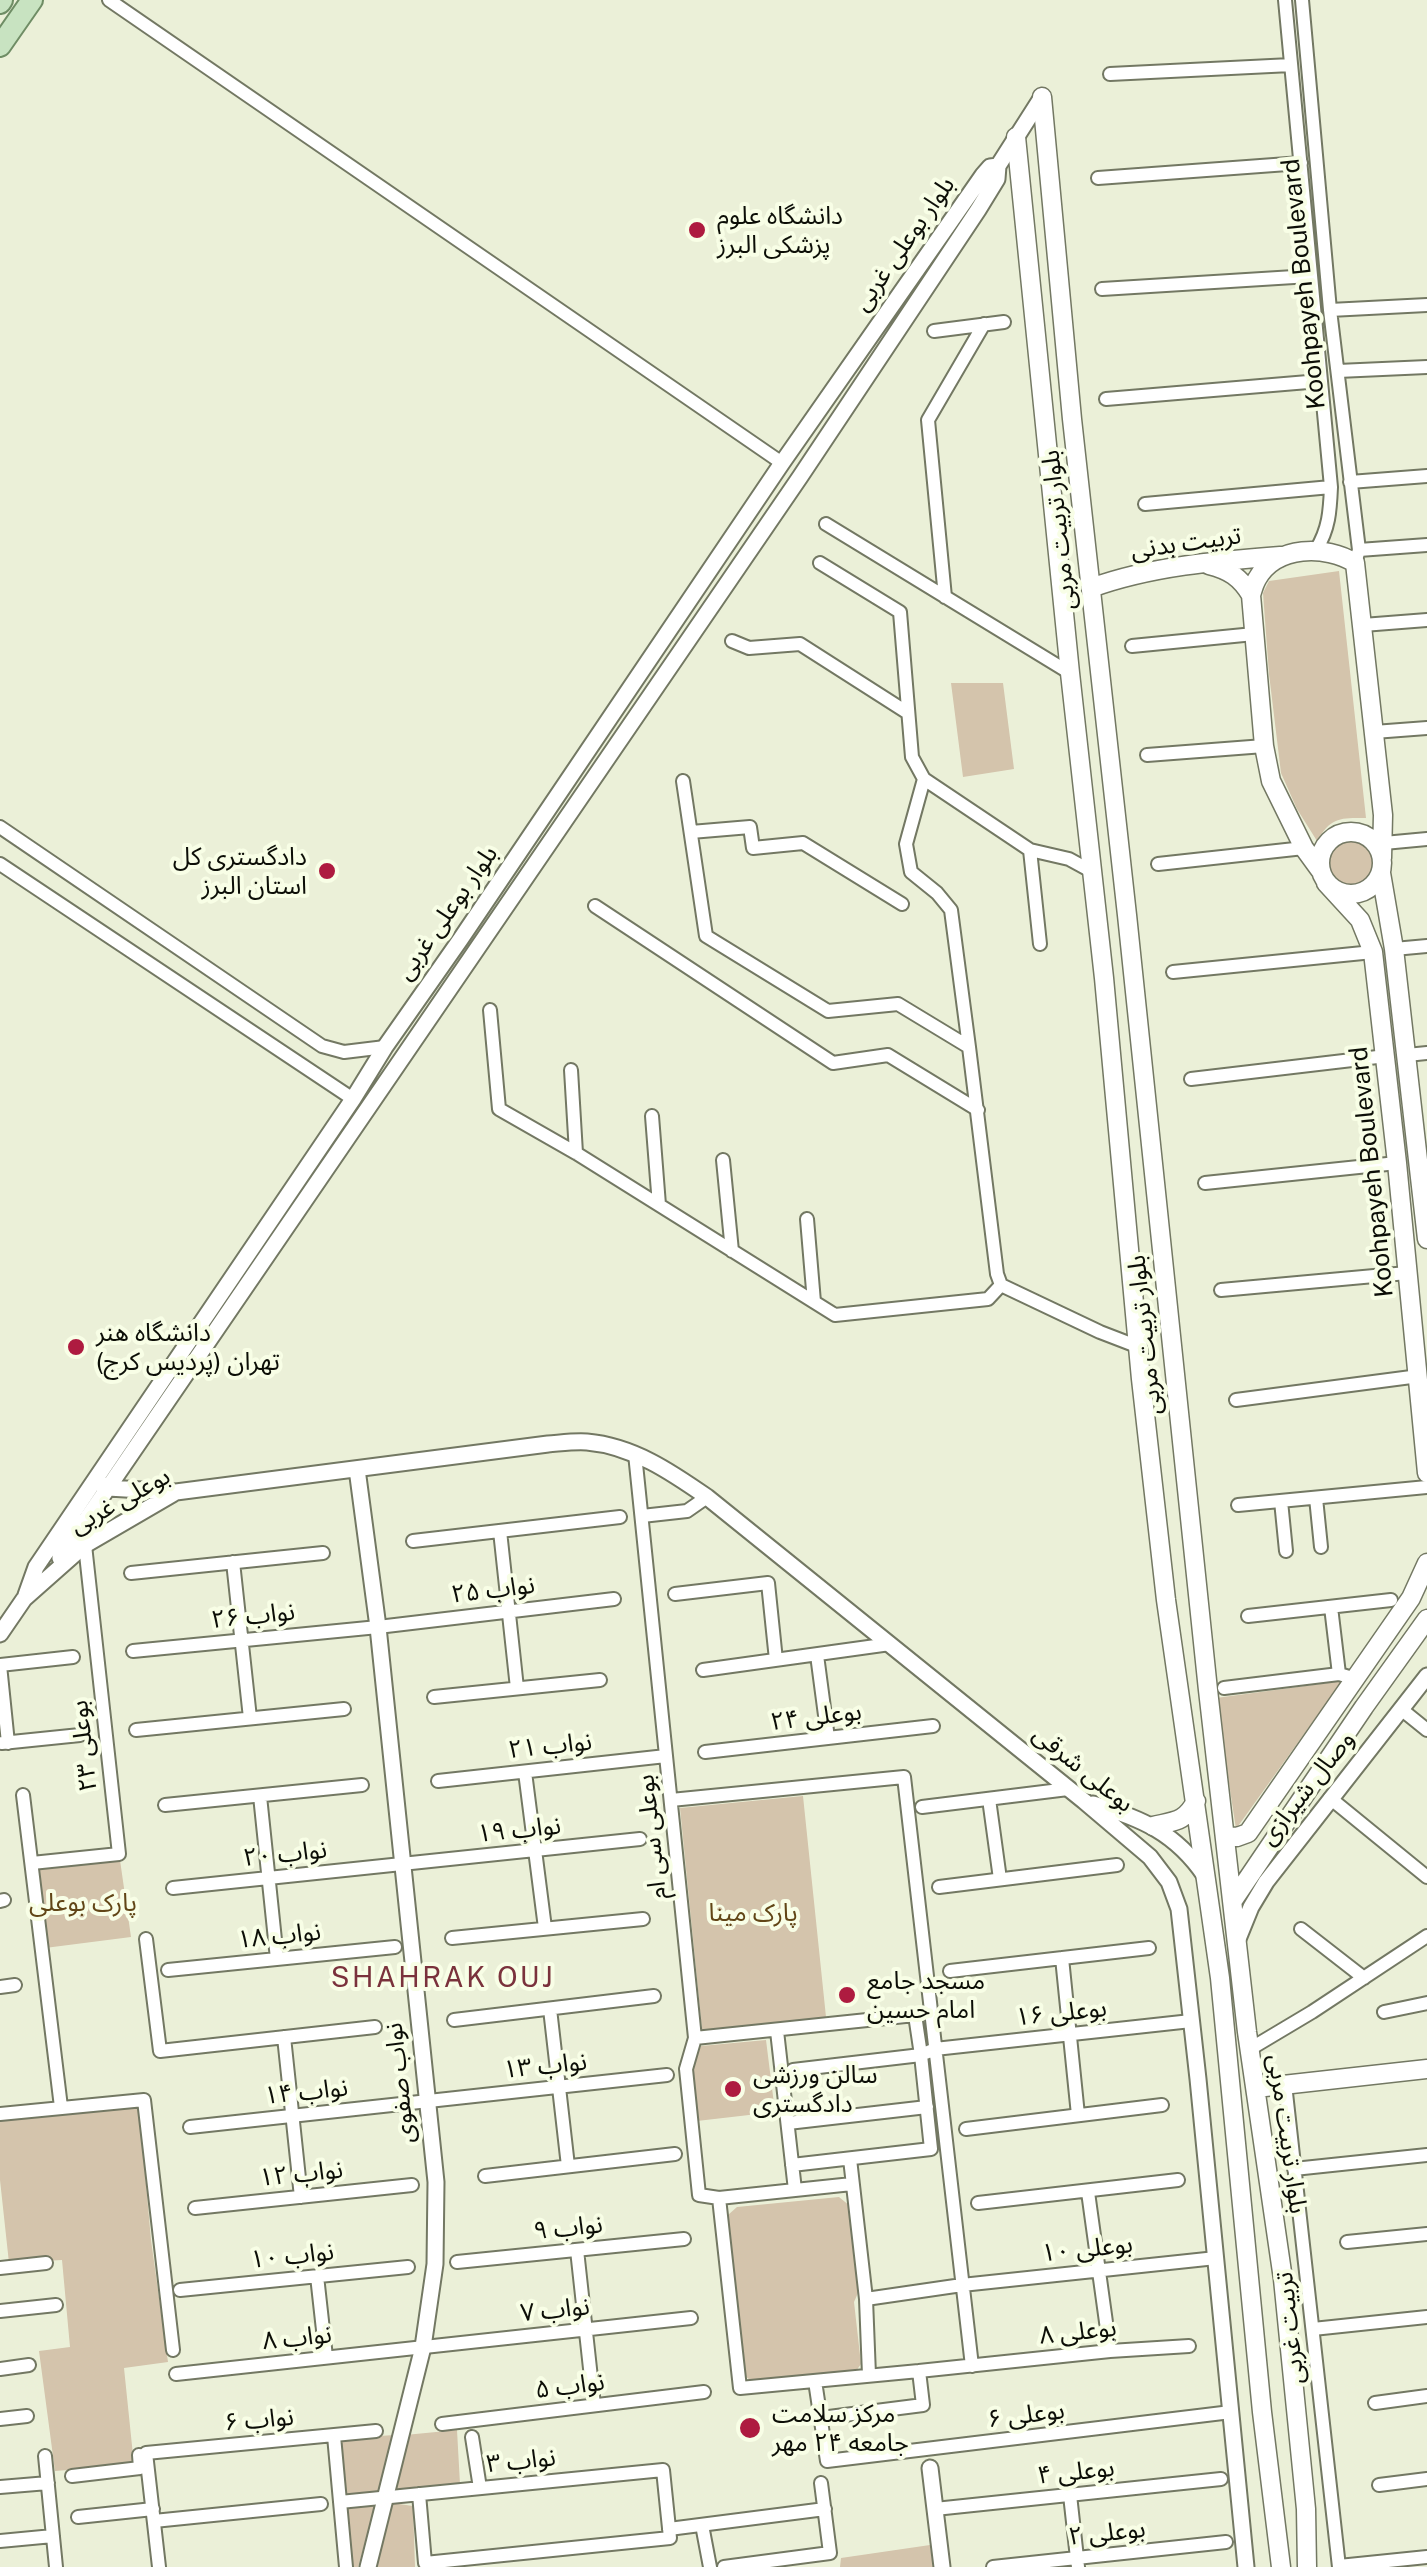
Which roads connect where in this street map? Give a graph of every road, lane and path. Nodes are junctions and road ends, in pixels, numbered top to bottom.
1 (32, 0) edge
2 (109, 0) edge
3 (1285, 0) edge
4 (1302, 0) edge
5 (0, 46) edge
6 (1291, 64) junction
7 (1110, 74) dead end
8 (1042, 97) joint
9 (1016, 137) junction
10 (1300, 163) junction
11 (998, 166) junction
12 (1098, 178) dead end
13 (1310, 276) junction
14 (1102, 289) dead end
15 (1427, 305) edge
16 (1330, 310) junction
17 (1004, 322) dead end
18 (984, 324) junction
19 (934, 331) dead end
20 (1427, 368) edge
21 (1338, 371) junction
22 (1320, 382) junction
23 (1106, 399) dead end
24 (1072, 419) junction
25 (1046, 423) junction
26 (782, 463) junction
27 (1427, 476) edge
28 (1350, 482) junction
29 (1331, 487) junction
30 (1145, 504) dead end
31 (826, 524) dead end
32 (1427, 545) edge
33 (1316, 550) junction
34 (1290, 555) junction
35 (1357, 557) junction
36 (820, 563) dead end
37 (1199, 563) junction
38 (1091, 588) junction
39 (1250, 594) junction
40 (945, 597) junction
41 (1427, 620) edge
42 (1364, 624) junction
43 (1254, 634) junction
44 (732, 641) dead end
45 (1132, 646) dead end
46 (1070, 673) junction
47 (908, 713) junction
48 (1427, 728) edge
49 (1374, 732) junction
50 (595, 741) junction
51 (1264, 746) junction
52 (612, 752) junction
53 (1147, 755) dead end
54 (924, 778) junction
55 (684, 781) dead end
56 (0, 827) edge
57 (691, 832) junction
58 (1427, 839) edge
59 (1304, 848) junction
60 (1030, 850) junction
61 (1382, 858) junction
62 (0, 864) edge
63 (1158, 864) dead end
64 (1091, 871) junction
65 (1323, 876) junction
66 (902, 904) dead end
67 (595, 906) dead end
68 (1128, 915) junction
69 (1097, 918) junction
70 (460, 940) junction
71 (1040, 944) dead end
72 (1427, 946) edge
73 (1394, 949) junction
74 (476, 950) junction
75 (1373, 952) junction
76 (1173, 972) dead end
77 (1104, 978) junction
78 (1133, 978) junction
79 (490, 1010) dead end
80 (385, 1047) junction
81 (969, 1047) junction
82 (1427, 1053) edge
83 (1386, 1056) junction
84 (1407, 1056) junction
85 (570, 1070) dead end
86 (1190, 1079) dead end
87 (353, 1099) junction
88 (978, 1110) junction
89 (652, 1116) dead end
90 (576, 1153) junction
91 (723, 1160) dead end
92 (1422, 1161) edge
93 (1397, 1163) junction
94 (1205, 1182) dead end
95 (659, 1205) junction
96 (807, 1219) dead end
97 (1427, 1238) edge
98 (732, 1251) junction
99 (1427, 1271) edge
100 (1408, 1272) junction
101 (1001, 1285) junction
102 (1221, 1290) dead end
103 (814, 1302) junction
104 (1138, 1347) junction
105 (1419, 1376) junction
106 (1236, 1400) dead end
107 (636, 1454) junction
108 (358, 1468) junction
109 (1427, 1473) edge
110 (102, 1484) junction
111 (1427, 1487) edge
112 (176, 1492) junction
113 (707, 1497) junction
114 (1316, 1498) junction
115 (1281, 1502) junction
116 (1238, 1506) dead end
117 (642, 1516) junction
118 (620, 1518) dead end
119 (500, 1531) junction
120 (413, 1541) dead end
121 (84, 1545) junction
122 (1321, 1547) dead end
123 (1286, 1551) dead end
124 (323, 1554) dead end
125 (233, 1562) junction
126 (1427, 1563) edge
127 (131, 1573) dead end
128 (1199, 1593) junction
129 (675, 1594) dead end
130 (24, 1599) junction
131 (614, 1599) dead end
132 (1166, 1600) junction
133 (1391, 1600) dead end
134 (1331, 1607) junction
135 (509, 1610) junction
136 (1248, 1616) dead end
137 (1427, 1619) edge
138 (378, 1627) junction
139 (0, 1634) edge
140 (242, 1640) junction
141 (890, 1644) junction
142 (134, 1651) dead end
143 (817, 1655) junction
144 (73, 1657) dead end
145 (776, 1660) junction
146 (0, 1665) edge
147 (703, 1670) dead end
148 (1348, 1676) junction
149 (1427, 1676) edge
150 (600, 1680) dead end
151 (517, 1688) junction
152 (1224, 1688) dead end
153 (434, 1697) dead end
154 (1339, 1705) junction
155 (1364, 1707) junction
156 (344, 1709) dead end
157 (1400, 1710) junction
158 (250, 1718) junction
159 (933, 1726) dead end
160 (1352, 1726) junction
161 (136, 1730) dead end
162 (1427, 1730) edge
163 (80, 1736) dead end
164 (828, 1738) junction
165 (4, 1743) edge
166 (705, 1752) dead end
167 (666, 1756) junction
168 (526, 1772) junction
169 (438, 1781) dead end
170 (362, 1786) dead end
171 (1068, 1789) junction
172 (24, 1795) dead end
173 (260, 1796) junction
174 (989, 1798) junction
175 (1330, 1798) junction
176 (671, 1800) junction
177 (1196, 1801) junction
178 (1084, 1802) junction
179 (165, 1806) dead end
180 (922, 1807) dead end
181 (1153, 1826) junction
182 (1248, 1833) junction
183 (1225, 1836) junction
184 (640, 1840) dead end
185 (535, 1852) junction
186 (32, 1863) junction
187 (402, 1864) junction
188 (1116, 1865) dead end
189 (1255, 1866) junction
190 (1427, 1877) edge
191 (269, 1878) junction
192 (1207, 1879) junction
193 (1000, 1880) junction
194 (940, 1887) dead end
195 (173, 1888) dead end
196 (1234, 1899) junction
197 (642, 1918) dead end
198 (545, 1928) junction
199 (1300, 1928) dead end
200 (1427, 1936) edge
201 (452, 1938) dead end
202 (146, 1939) dead end
203 (1238, 1939) junction
204 (394, 1948) dead end
205 (1149, 1948) dead end
206 (1062, 1958) junction
207 (277, 1959) junction
208 (168, 1970) dead end
209 (950, 1971) dead end
210 (1364, 1978) junction
211 (654, 1996) dead end
212 (1427, 2003) edge
213 (550, 2008) junction
214 (1384, 2012) dead end
215 (454, 2020) dead end
216 (1192, 2021) junction
217 (374, 2028) dead end
218 (777, 2031) junction
219 (1070, 2034) junction
220 (284, 2037) junction
221 (695, 2038) junction
222 (1250, 2049) junction
223 (936, 2050) junction
224 (921, 2055) junction
225 (1427, 2069) edge
226 (793, 2070) dead end
227 (667, 2075) dead end
228 (1285, 2084) junction
229 (559, 2087) junction
230 (1256, 2088) junction
231 (427, 2102) junction
232 (1162, 2105) dead end
233 (61, 2108) junction
234 (927, 2108) junction
235 (0, 2114) edge
236 (1078, 2115) junction
237 (292, 2116) junction
238 (788, 2123) junction
239 (190, 2127) dead end
240 (966, 2129) dead end
241 (675, 2154) dead end
242 (1427, 2155) edge
243 (850, 2159) junction
244 (792, 2165) junction
245 (568, 2166) junction
246 (1294, 2169) junction
247 (485, 2176) dead end
248 (1178, 2180) dead end
249 (852, 2184) junction
250 (412, 2185) dead end
251 (796, 2190) junction
252 (1088, 2192) junction
253 (301, 2197) junction
254 (718, 2198) junction
255 (978, 2203) dead end
256 (194, 2208) dead end
257 (1427, 2234) edge
258 (684, 2239) dead end
259 (1347, 2242) dead end
260 (577, 2250) junction
261 (1216, 2258) junction
262 (457, 2262) dead end
263 (46, 2263) dead end
264 (408, 2267) dead end
265 (0, 2268) edge
266 (1098, 2270) junction
267 (318, 2276) junction
268 (1283, 2279) junction
269 (1250, 2282) junction
270 (962, 2285) junction
271 (180, 2290) dead end
272 (866, 2299) junction
273 (56, 2305) dead end
274 (0, 2311) edge
275 (1427, 2317) edge
276 (691, 2318) dead end
277 (586, 2330) junction
278 (1313, 2330) junction
279 (1189, 2346) dead end
280 (422, 2347) junction
281 (173, 2350) dead end
282 (1110, 2351) junction
283 (326, 2358) junction
284 (29, 2365) dead end
285 (972, 2366) junction
286 (0, 2369) edge
287 (919, 2371) junction
288 (176, 2374) dead end
289 (869, 2375) junction
290 (815, 2380) junction
291 (704, 2392) dead end
292 (1427, 2396) edge
293 (1375, 2403) dead end
294 (594, 2405) junction
295 (1232, 2412) junction
296 (27, 2416) dead end
297 (820, 2418) junction
298 (0, 2420) edge
299 (442, 2424) dead end
300 (376, 2432) dead end
301 (334, 2436) junction
302 (472, 2438) dead end
303 (146, 2452) junction
304 (45, 2456) dead end
305 (930, 2468) dead end
306 (72, 2476) dead end
307 (1221, 2479) dead end
308 (1427, 2479) edge
309 (48, 2483) junction
310 (822, 2484) dead end
311 (1379, 2485) dead end
312 (0, 2487) edge
313 (480, 2488) junction
314 (419, 2494) junction
315 (1070, 2495) junction
316 (383, 2498) junction
317 (340, 2502) junction
318 (321, 2504) dead end
319 (824, 2509) junction
320 (935, 2510) junction
321 (153, 2515) junction
322 (78, 2517) dead end
323 (702, 2525) junction
324 (669, 2534) junction
325 (53, 2536) junction
326 (0, 2541) edge
327 (1226, 2542) dead end
328 (1427, 2557) edge
329 (1078, 2563) edge
330 (1339, 2566) edge
331 (56, 2567) edge
332 (159, 2567) edge
333 (346, 2567) edge
334 (368, 2567) edge
335 (710, 2567) edge
336 (724, 2567) edge
337 (942, 2567) edge
338 (992, 2567) edge
339 (1246, 2567) edge
340 (1280, 2567) edge
341 (1307, 2567) edge

1 - 5 main road
2 - 26 street
3 - 6 street, Koohpayeh Boulevard
4 - 16 street, Koohpayeh Boulevard
6 - 7 street
6 - 10 street, Koohpayeh Boulevard
8 - 9 street
8 - 24 main road, بلوار تربیت مربی
9 - 11 street
9 - 25 main road, بلوار تربیت مربی
10 - 12 street
10 - 13 street, Koohpayeh Boulevard
11 - 26 street, بلوار بوعلی غربی
11 - 52 street, بلوار بوعلی غربی
13 - 14 street
13 - 22 street, Koohpayeh Boulevard
15 - 16 street
16 - 21 street, Koohpayeh Boulevard
17 - 18 street
18 - 19 street
18 - 40 street
20 - 21 street
21 - 28 street, Koohpayeh Boulevard
22 - 23 street
22 - 29 street, Koohpayeh Boulevard
24 - 25 main road
24 - 38 main road, بلوار تربیت مربی
25 - 46 main road, بلوار تربیت مربی
26 - 50 street, بلوار بوعلی غربی
27 - 28 street
28 - 35 street, Koohpayeh Boulevard
29 - 30 street
29 - 33 street, Koohpayeh Boulevard
31 - 40 street
32 - 35 street
33 - 34 main road
33 - 35 main road
34 - 37 main road, تربیت بدنی
34 - 39 main road
35 - 42 main road, Koohpayeh Boulevard
36 - 47 street
37 - 38 main road, تربیت بدنی
37 - 39 main road
38 - 68 main road, بلوار تربیت مربی
39 - 43 main road, Koohpayeh Boulevard
40 - 46 street
41 - 42 street
42 - 49 main road, Koohpayeh Boulevard
43 - 45 street
43 - 51 main road, Koohpayeh Boulevard
44 - 47 street
46 - 64 main road, بلوار تربیت مربی
47 - 54 street
48 - 49 street
49 - 61 main road, Koohpayeh Boulevard
50 - 52 street
50 - 70 street, بلوار بوعلی غربی
51 - 53 street
51 - 59 main road, Koohpayeh Boulevard
52 - 74 street, بلوار بوعلی غربی
54 - 60 street
54 - 81 street
55 - 57 street
56 - 80 street
57 - 66 street
57 - 81 street
58 - 61 street
59 - 63 street
59 - 65 main road, Koohpayeh Boulevard
60 - 64 street
60 - 71 street
61 - 65 main road
61 - 65 main road
61 - 73 main road, Koohpayeh Boulevard
62 - 87 street
64 - 69 main road, بلوار تربیت مربی
65 - 75 main road, Koohpayeh Boulevard
67 - 88 street
68 - 69 main road
68 - 78 main road, بلوار تربیت مربی
69 - 77 main road, بلوار تربیت مربی
70 - 74 street
70 - 80 street, بلوار بوعلی غربی
72 - 73 street
73 - 84 main road, Koohpayeh Boulevard
74 - 110 street, بلوار بوعلی غربی
75 - 76 street
75 - 83 main road, Koohpayeh Boulevard
77 - 78 main road
77 - 104 main road, بلوار تربیت مربی
78 - 128 main road, بلوار تربیت مربی
79 - 90 street
80 - 87 street, بلوار بوعلی غربی
81 - 88 street
82 - 84 street
83 - 86 street
83 - 93 main road, Koohpayeh Boulevard
84 - 92 main road, Koohpayeh Boulevard
85 - 90 street
87 - 110 street, بلوار بوعلی غربی
88 - 101 street
89 - 95 street
90 - 95 street
91 - 98 street
92 - 97 main road, Koohpayeh Boulevard
93 - 94 street
93 - 100 main road, Koohpayeh Boulevard
95 - 98 street
96 - 103 street
98 - 103 street
99 - 100 main road
100 - 102 street
100 - 105 main road, Koohpayeh Boulevard
101 - 103 street
101 - 104 street
104 - 132 main road, بلوار تربیت مربی
105 - 106 street
105 - 109 main road, Koohpayeh Boulevard
107 - 108 street, بوعلی شرقی
107 - 113 street, بوعلی شرقی
107 - 117 street, بوعلی سی ام
108 - 112 street, بوعلی غربی
108 - 138 street, نواب صفوی
110 - 112 street
110 - 130 street, بلوار بوعلی غربی
111 - 114 street
112 - 121 street, بوعلی غربی
113 - 117 street
113 - 141 street, بوعلی شرقی
114 - 115 street
114 - 122 street
115 - 116 street
115 - 123 street
117 - 167 street, بوعلی سی ام
118 - 119 street
119 - 120 street
119 - 135 street
121 - 130 street, بوعلی غربی
121 - 186 street, بوعلی ۲۳
124 - 125 street
125 - 127 street
125 - 140 street
126 - 148 main road
128 - 132 main road
128 - 183 main road, بلوار تربیت مربی
129 - 145 street
130 - 139 street, بوعلی غربی
131 - 135 street, نواب ۲۵
132 - 177 main road, بلوار تربیت مربی
133 - 134 street
134 - 136 street
134 - 148 street
135 - 138 street, نواب ۲۵
135 - 151 street
137 - 155 main road
138 - 140 street, نواب ۲۶
138 - 187 street, نواب صفوی
140 - 142 street, نواب ۲۶
140 - 158 street
141 - 143 street
141 - 171 street, بوعلی شرقی
143 - 145 street
143 - 164 street
144 - 146 street
145 - 147 street
146 - 165 street
148 - 152 street
148 - 154 main road
149 - 157 street, وصال شیرازی
150 - 151 street
151 - 153 street
154 - 155 main road
154 - 160 main road
154 - 182 main road
155 - 160 main road
156 - 158 street
157 - 162 street
157 - 175 street, وصال شیرازی
158 - 161 street
159 - 164 street, بوعلی ۲۴
160 - 189 main road
163 - 165 street
164 - 166 street, بوعلی ۲۴
167 - 168 street, نواب ۲۱
167 - 176 street, بوعلی سی ام
168 - 169 street, نواب ۲۱
168 - 185 street
170 - 173 street
171 - 174 street
171 - 178 street, بوعلی شرقی
172 - 186 street
173 - 179 street
173 - 191 street
174 - 180 street
174 - 193 street
175 - 190 street
175 - 203 street, وصال شیرازی
176 - 221 street, بوعلی سی ام
176 - 223 street
177 - 181 main road
177 - 192 main road, بلوار تربیت مربی
178 - 181 street
178 - 216 street, بوعلی شرقی
181 - 192 street
182 - 183 main road
182 - 189 main road
183 - 196 main road, بلوار تربیت مربی
184 - 185 street, نواب ۱۹
185 - 187 street, نواب ۱۹
185 - 198 street
186 - 233 street
187 - 191 street, نواب ۲۰
187 - 231 street, نواب صفوی
188 - 193 street
189 - 196 main road
191 - 195 street, نواب ۲۰
191 - 207 street
192 - 269 main road, بلوار تربیت مربی
193 - 194 street
196 - 203 main road, بلوار تربیت مربی
197 - 198 street
198 - 201 street
199 - 210 street
200 - 210 street
202 - 220 street
203 - 222 main road, بلوار تربیت مربی
204 - 207 street, نواب ۱۸
205 - 206 street
206 - 209 street
206 - 219 street
207 - 208 street, نواب ۱۸
210 - 222 street
211 - 213 street
212 - 214 street
213 - 215 street
213 - 229 street
216 - 219 street, بوعلی ۱۶
216 - 261 street, بوعلی شرقی
217 - 220 street
218 - 221 street
218 - 224 street
218 - 238 street
219 - 223 street, بوعلی ۱۶
219 - 236 street
220 - 237 street
221 - 254 street, بوعلی سی ام
222 - 230 main road, بلوار تربیت مربی
223 - 224 street, بوعلی ۱۶
223 - 270 street
224 - 226 street, بوعلی ۱۶
224 - 234 street
225 - 228 main road
227 - 229 street, نواب ۱۳
228 - 230 main road
228 - 246 street, تربیت غربی
229 - 231 street, نواب ۱۳
229 - 245 street
230 - 268 main road, بلوار تربیت مربی
231 - 237 street, نواب ۱۴
231 - 280 street, نواب صفوی
232 - 236 street
233 - 235 street
233 - 281 street
234 - 238 street
234 - 243 street
236 - 240 street
237 - 239 street, نواب ۱۴
237 - 253 street
238 - 244 street
241 - 245 street
242 - 246 street
243 - 244 street
243 - 249 street
244 - 251 street
245 - 247 street
246 - 278 street, تربیت غربی
248 - 252 street
249 - 251 street
249 - 272 street
250 - 253 street, نواب ۱۲
251 - 254 street
252 - 255 street
252 - 266 street
253 - 256 street, نواب ۱۲
254 - 290 street, بوعلی ۸
257 - 259 street
258 - 260 street, نواب ۹
260 - 262 street, نواب ۹
260 - 277 street
261 - 266 street, بوعلی ۱۰
261 - 295 street, بوعلی شرقی
263 - 265 street
264 - 267 street, نواب ۱۰
266 - 270 street, بوعلی ۱۰
266 - 282 street
267 - 271 street, نواب ۱۰
267 - 283 street
268 - 269 main road
268 - 341 main road, بلوار تربیت مربی
269 - 340 main road, بلوار تربیت مربی
270 - 272 street, بوعلی ۱۰
270 - 285 street
272 - 289 street
273 - 274 street
275 - 278 street
276 - 277 street, نواب ۷
277 - 280 street, نواب ۷
277 - 294 street
278 - 330 street, تربیت غربی
279 - 282 street, بوعلی ۸
280 - 283 street, نواب ۸
280 - 316 street, نواب صفوی
282 - 285 street, بوعلی ۸
283 - 288 street, نواب ۸
284 - 286 street
285 - 287 street, بوعلی ۸
287 - 289 street, بوعلی ۸
287 - 297 street
289 - 290 street, بوعلی ۸
290 - 297 street
291 - 294 street, نواب ۵
292 - 293 street
294 - 299 street, نواب ۵
295 - 297 street, بوعلی ۶
295 - 339 street, بوعلی شرقی
296 - 298 street
300 - 301 street, نواب ۶
301 - 303 street, نواب ۶
301 - 317 street
302 - 313 street
303 - 306 street
303 - 321 street
304 - 309 street
305 - 320 street
307 - 315 street, بوعلی ۴
308 - 311 street
309 - 312 street
309 - 325 street
310 - 319 street
313 - 314 street, نواب ۳
313 - 324 street, نواب ۳
314 - 316 street, نواب ۳
314 - 324 street
315 - 320 street, بوعلی ۴
315 - 329 street
316 - 317 street, نواب ۳
316 - 334 street, نواب صفوی
317 - 333 street
318 - 321 street
319 - 323 street
319 - 336 street
320 - 337 street
321 - 322 street
321 - 332 street
323 - 324 street
323 - 335 street
325 - 326 street
325 - 331 street
327 - 329 street, بوعلی ۲
328 - 330 street
329 - 338 street, بوعلی ۲

